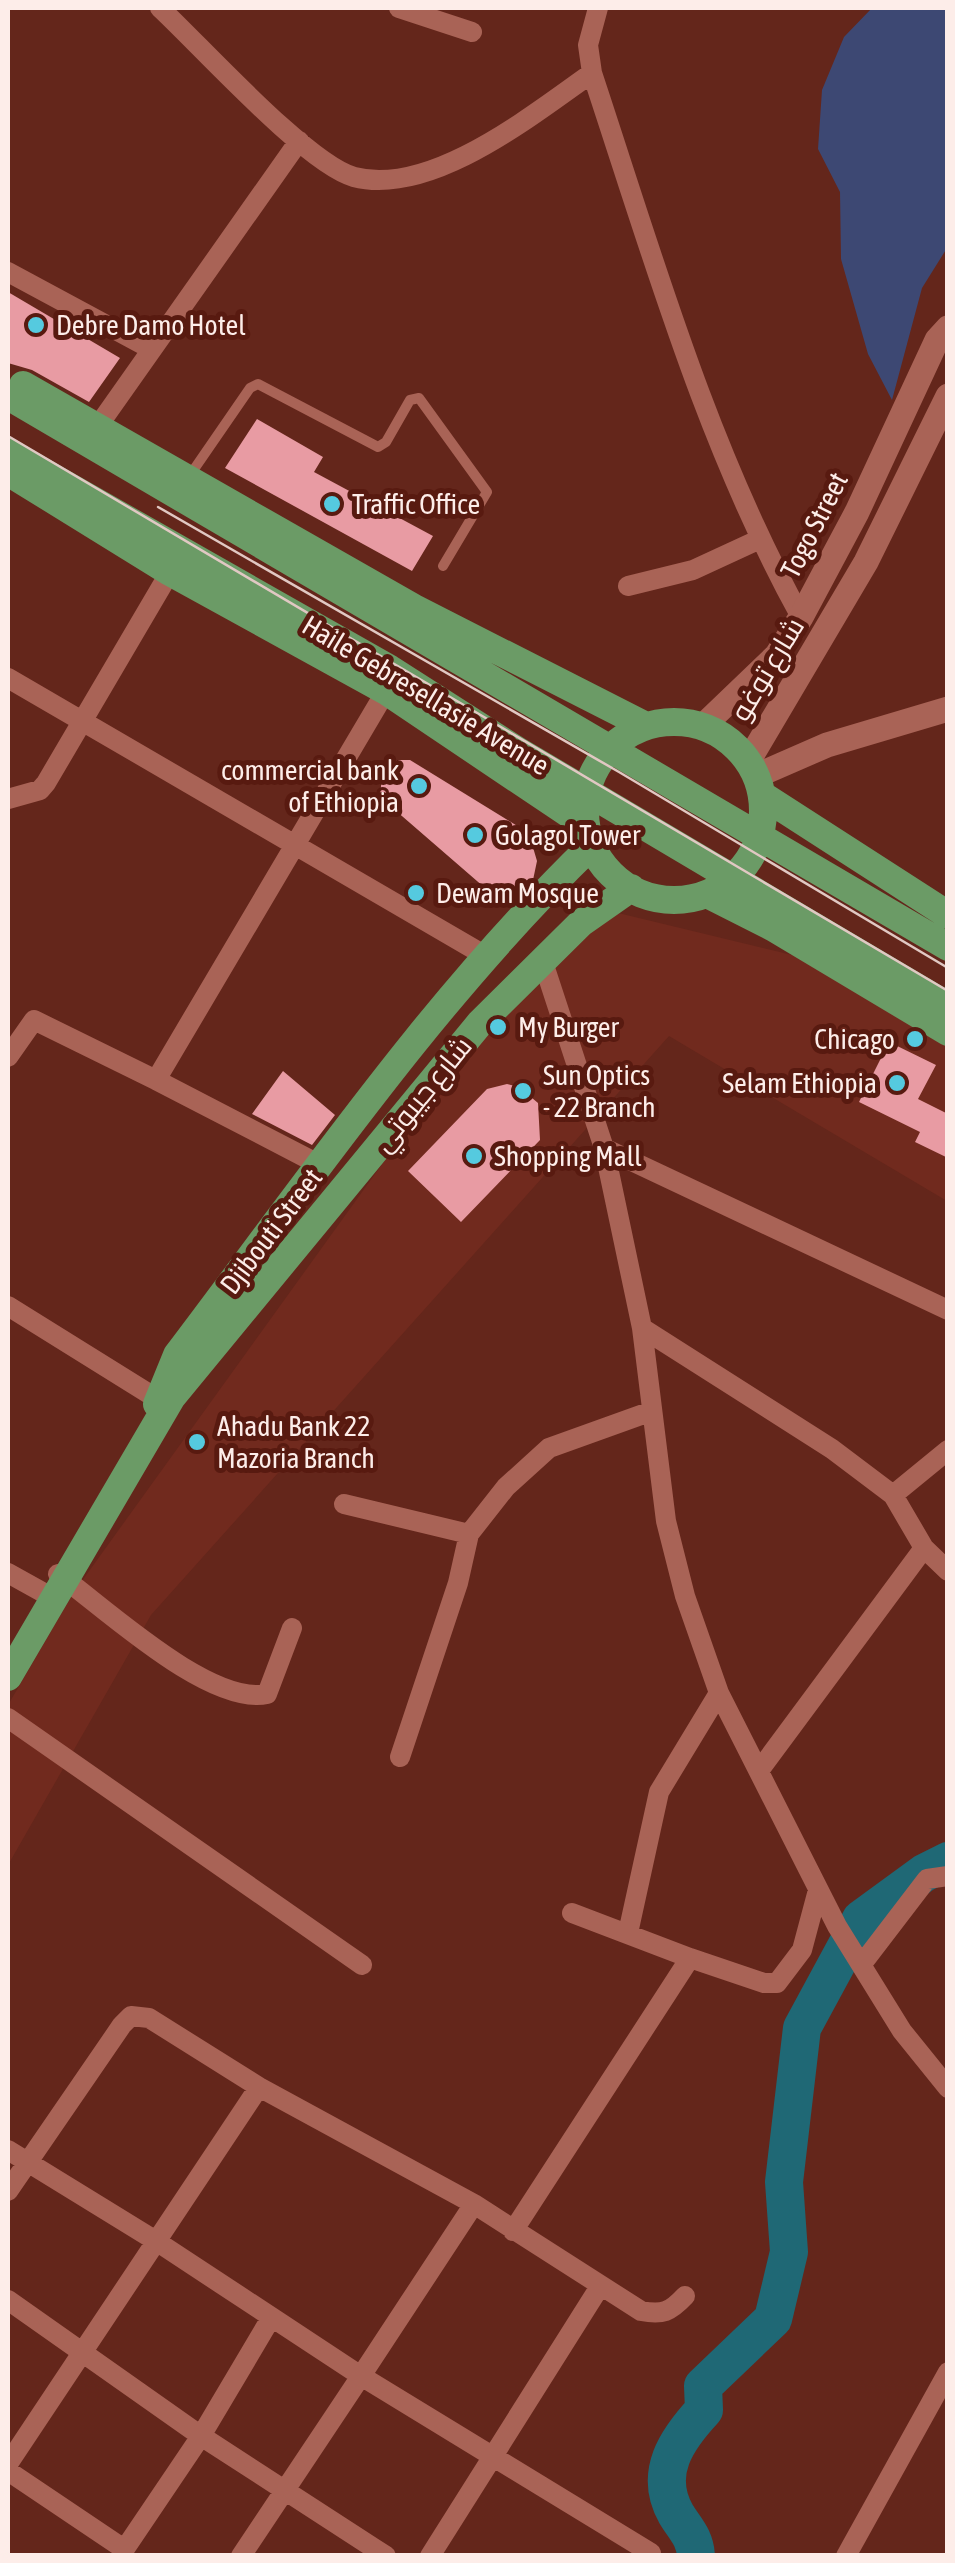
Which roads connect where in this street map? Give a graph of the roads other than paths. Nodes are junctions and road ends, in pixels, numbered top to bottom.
1 (160, 8) edge
2 (400, 8) edge
3 (598, 8) edge
4 (472, 32) dead end
5 (592, 73) junction
6 (298, 141) junction
7 (8, 272) edge
8 (948, 328) edge
9 (151, 349) junction
10 (8, 379) edge
11 (8, 396) edge
12 (948, 396) edge
13 (98, 426) junction
14 (8, 452) edge
15 (8, 472) edge
16 (188, 478) junction
17 (758, 540) junction
18 (443, 566) dead end
19 (170, 572) junction
20 (628, 586) dead end
21 (801, 617) junction
22 (8, 678) edge
23 (386, 691) junction
24 (948, 709) edge
25 (79, 721) junction
26 (702, 727) junction
27 (633, 732) junction
28 (758, 787) junction
29 (8, 798) edge
30 (587, 824) junction
31 (294, 842) junction
32 (631, 888) junction
33 (719, 889) junction
34 (948, 915) edge
35 (948, 947) edge
36 (484, 955) junction
37 (542, 959) junction
38 (948, 1006) edge
39 (948, 1032) edge
40 (8, 1058) edge
41 (156, 1080) junction
42 (604, 1148) junction
43 (320, 1166) junction
44 (8, 1306) edge
45 (948, 1310) edge
46 (642, 1328) junction
47 (198, 1370) joint
48 (159, 1400) junction
49 (652, 1411) junction
50 (948, 1450) edge
51 (893, 1494) junction
52 (344, 1504) dead end
53 (469, 1534) junction
54 (924, 1548) junction
55 (948, 1571) edge
56 (8, 1573) edge
57 (55, 1582) junction
58 (292, 1628) dead end
59 (8, 1655) edge
60 (8, 1677) edge
61 (720, 1693) junction
62 (8, 1718) edge
63 (400, 1757) dead end
64 (761, 1768) junction
65 (948, 1876) edge
66 (818, 1890) junction
67 (572, 1913) dead end
68 (628, 1933) junction
69 (857, 1957) junction
70 (690, 1958) junction
71 (362, 1964) dead end
72 (259, 2087) junction
73 (948, 2088) edge
74 (8, 2150) edge
75 (28, 2162) junction
76 (8, 2191) edge
77 (474, 2204) junction
78 (513, 2231) junction
79 (156, 2240) junction
80 (598, 2288) junction
81 (685, 2296) dead end
82 (8, 2300) edge
83 (271, 2318) junction
84 (81, 2350) junction
85 (948, 2372) edge
86 (361, 2376) junction
87 (200, 2436) junction
88 (494, 2458) junction
89 (8, 2467) edge
90 (287, 2490) junction
91 (122, 2552) edge
92 (650, 2553) edge
93 (241, 2556) edge
94 (386, 2556) edge
95 (430, 2556) edge
96 (846, 2556) edge

1 - 6 street
2 - 4 street
3 - 5 street
5 - 6 street
5 - 17 street
6 - 9 street
7 - 9 street
8 - 21 street, Togo Street
9 - 13 street
10 - 13 main road
11 - 35 main road, Haile Gebresellasie Avenue
12 - 28 street, شارع توغو
13 - 16 main road
14 - 38 main road, Haile Gebresellasie Avenue
15 - 19 main road
16 - 18 lane
16 - 27 main road
17 - 20 street
17 - 21 street
19 - 23 main road
19 - 25 street
21 - 26 street, Togo Street
22 - 25 street
23 - 30 main road
23 - 31 street
24 - 28 street
25 - 29 street
25 - 31 street
26 - 27 main road
26 - 28 main road
27 - 30 main road
28 - 33 main road
28 - 34 main road
30 - 32 main road
30 - 36 main road, Djibouti Street
31 - 36 street
31 - 41 street
32 - 33 main road
32 - 37 main road, شارع جيبوتي
33 - 39 main road
36 - 43 main road, Djibouti Street
37 - 42 street
37 - 47 main road, شارع جيبوتي
40 - 41 street
41 - 43 street
42 - 45 street
42 - 46 street
43 - 48 main road, Djibouti Street
44 - 48 street
46 - 49 street
46 - 51 street
47 - 57 main road, Djibouti Street
48 - 57 main road, Djibouti Street
49 - 53 street
49 - 61 street
50 - 51 street
51 - 54 street
52 - 53 street
53 - 63 street
54 - 55 street
54 - 64 street
56 - 57 street
57 - 58 street
57 - 59 main road, Djibouti Street
57 - 60 main road, Djibouti Street
61 - 64 street
61 - 68 street
62 - 71 street
64 - 66 street
65 - 69 street
66 - 69 street
66 - 70 street
67 - 68 street
68 - 70 street
69 - 73 street
70 - 78 street
72 - 75 street
72 - 77 street
72 - 79 street
74 - 75 street
75 - 76 street
75 - 79 street
77 - 78 street
77 - 86 street
78 - 80 street
79 - 83 street
79 - 84 street
80 - 81 street
80 - 88 street
82 - 84 street
83 - 86 street
83 - 87 street
84 - 87 street
84 - 89 street
85 - 96 street
86 - 88 street
86 - 90 street
87 - 90 street
87 - 91 street
88 - 92 street
88 - 95 street
89 - 91 street
90 - 93 street
90 - 94 street

